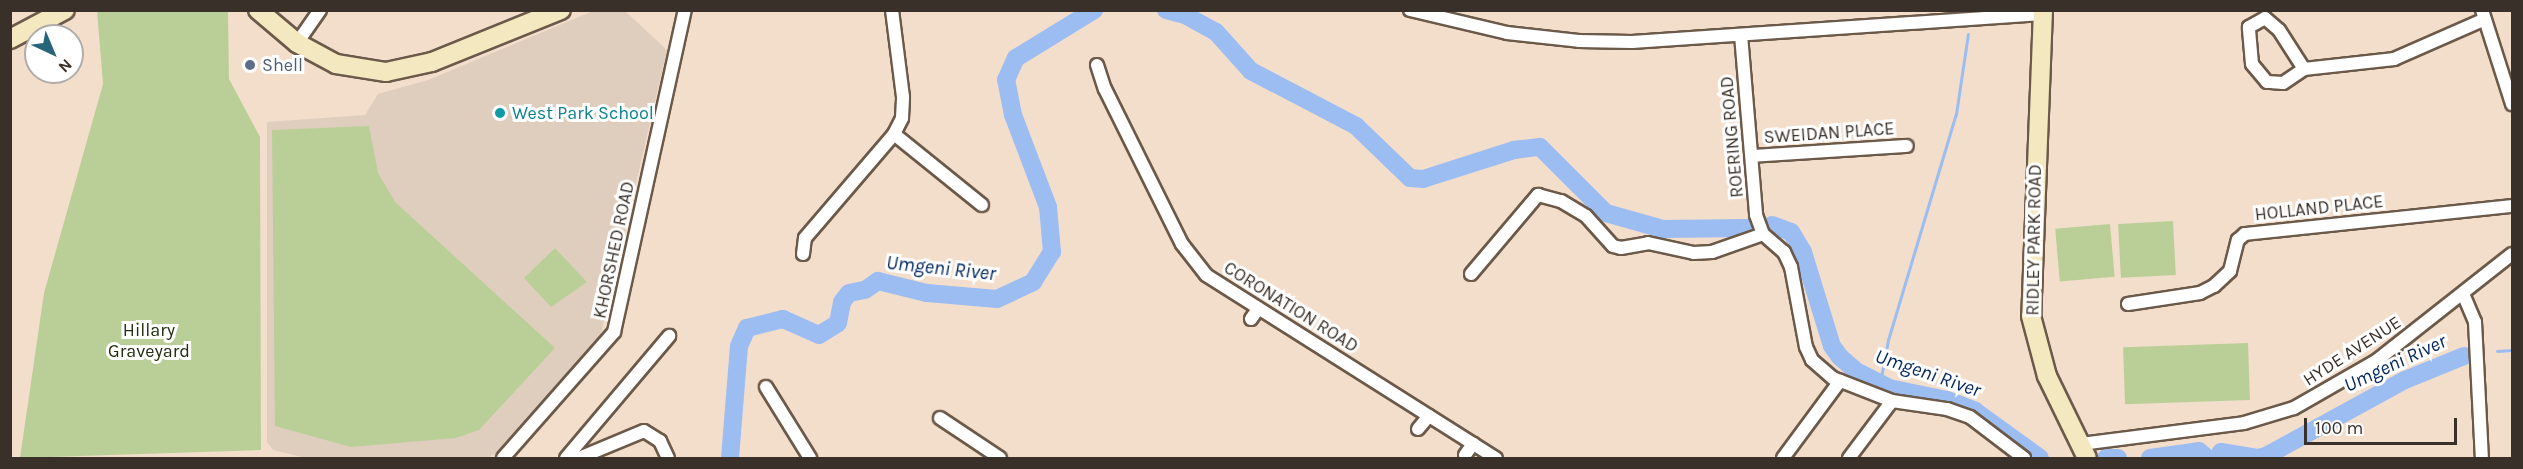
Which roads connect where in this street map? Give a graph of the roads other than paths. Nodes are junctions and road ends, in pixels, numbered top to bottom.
1 (65, 10) edge
2 (258, 10) edge
3 (320, 10) edge
4 (561, 10) edge
5 (685, 10) edge
6 (892, 10) edge
7 (1410, 10) edge
8 (2042, 12) edge
9 (2484, 15) edge
10 (1741, 35) junction
11 (10, 39) edge
12 (297, 43) junction
13 (1097, 65) dead end
14 (2304, 69) junction
15 (2512, 104) edge
16 (894, 134) junction
17 (1907, 146) dead end
18 (1752, 156) junction
19 (982, 205) dead end
20 (2512, 206) edge
21 (1763, 234) junction
22 (803, 254) dead end
23 (2512, 254) edge
24 (1471, 274) dead end
25 (2464, 296) junction
26 (2128, 304) dead end
27 (669, 336) dead end
28 (1840, 381) junction
29 (766, 387) dead end
30 (1892, 401) junction
31 (1429, 416) junction
32 (940, 418) dead end
33 (1418, 429) dead end
34 (1473, 444) junction
35 (2084, 451) edge
36 (1465, 456) dead end
37 (503, 458) edge
38 (566, 459) edge
39 (579, 459) edge
40 (668, 459) edge
41 (810, 459) edge
42 (1000, 459) edge
43 (1496, 459) edge
44 (1783, 459) edge
45 (1849, 459) edge
46 (2024, 459) edge
47 (2482, 459) edge

1 - 11 street
2 - 12 street
3 - 12 street
4 - 12 street
5 - 37 street, KHORSHED ROAD
6 - 16 street
7 - 10 street
8 - 10 street
8 - 35 street, RIDLEY PARK ROAD
9 - 14 street
9 - 15 street
10 - 18 street, ROERING ROAD
13 - 31 street, CORONATION ROAD
14 - 14 street
16 - 19 street
16 - 22 street
17 - 18 street, SWEIDAN PLACE
18 - 21 street, ROERING ROAD
20 - 26 street, HOLLAND PLACE
21 - 24 street
21 - 28 street
23 - 25 street, HYDE AVENUE
25 - 35 street, HYDE AVENUE
25 - 47 street
27 - 38 street
28 - 30 street
28 - 44 street
29 - 41 street
30 - 45 street
30 - 46 street
31 - 33 street
31 - 34 street, CORONATION ROAD
32 - 42 street
34 - 36 street
34 - 43 street, CORONATION ROAD
39 - 40 street

